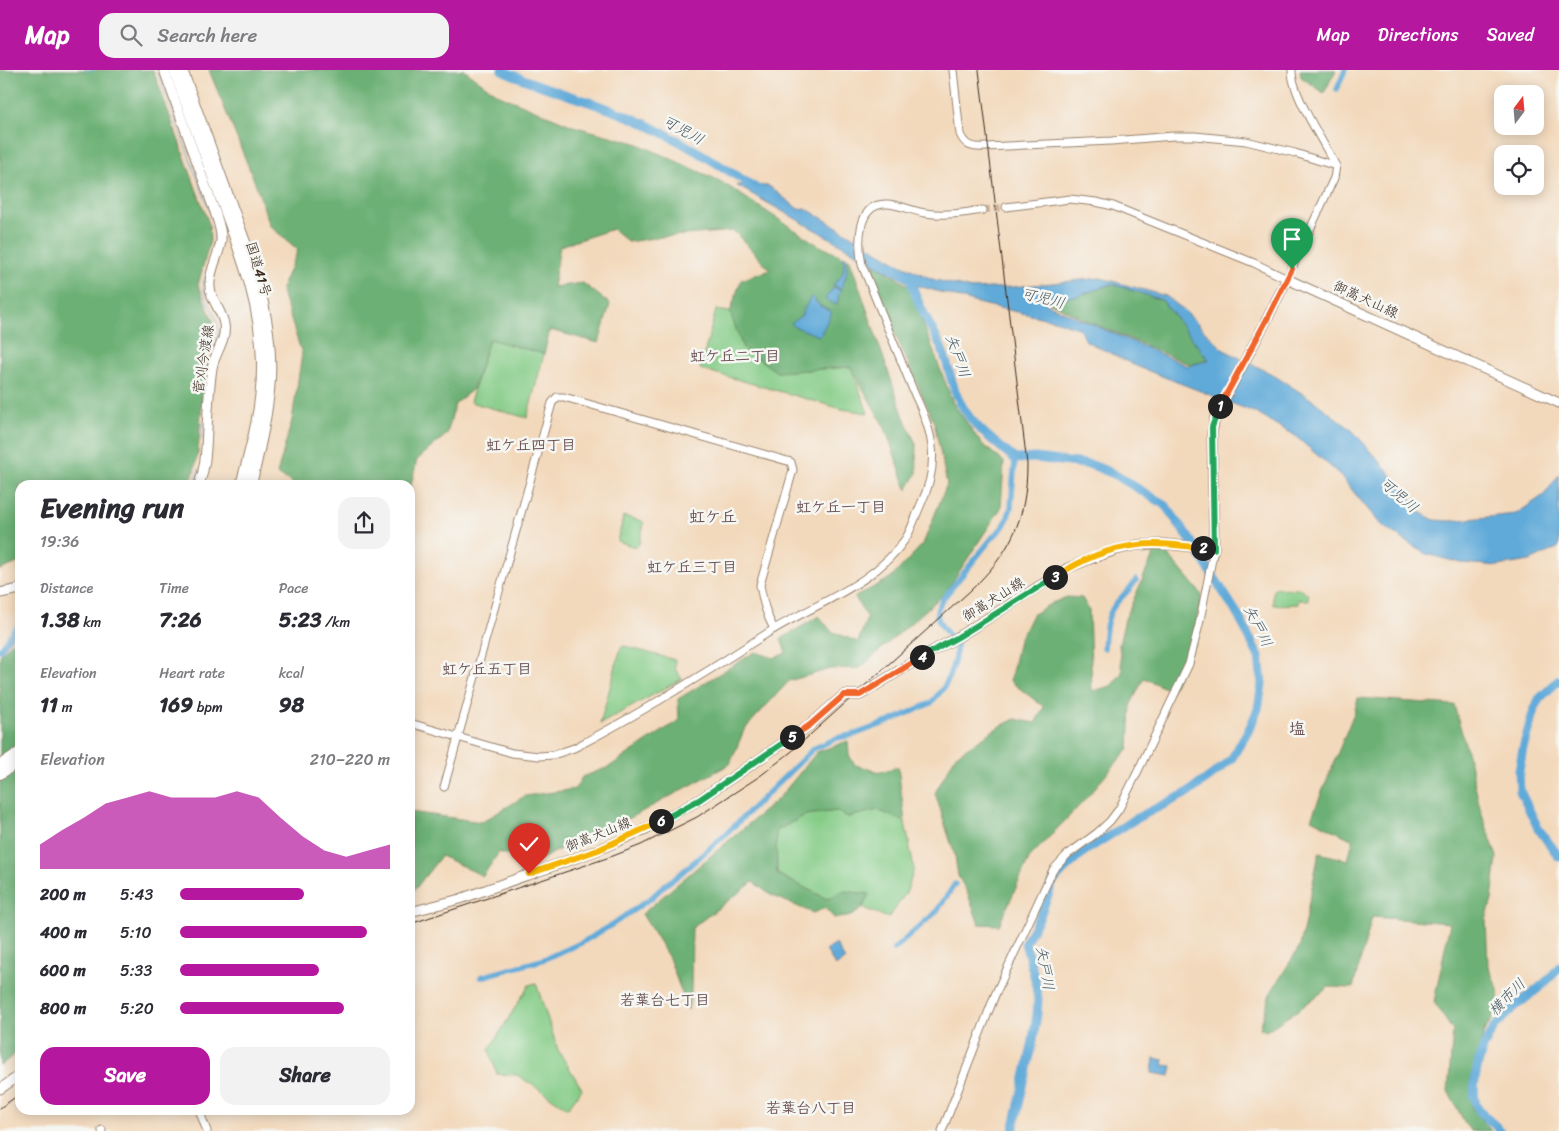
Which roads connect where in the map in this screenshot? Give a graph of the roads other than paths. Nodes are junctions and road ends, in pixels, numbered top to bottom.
1 (164, 70) edge
2 (174, 70) edge
3 (182, 70) edge
4 (954, 70) edge
5 (1292, 70) edge
6 (1336, 166) junction
7 (1006, 207) tunnel mouth
8 (983, 210) tunnel mouth
9 (1287, 279) junction
10 (1559, 404) edge
11 (201, 480) edge
12 (242, 480) edge
13 (252, 480) edge
14 (1214, 549) junction
15 (15, 590) edge
16 (0, 593) edge
17 (774, 629) junction
18 (415, 724) edge
19 (458, 737) junction
20 (15, 755) edge
21 (15, 764) edge
22 (0, 765) edge
23 (0, 774) edge
24 (444, 787) dead end
25 (415, 911) edge
26 (15, 1078) edge
27 (0, 1089) edge
28 (201, 1115) edge
29 (207, 1131) edge
30 (942, 1131) edge

1 - 11 main road, 菅刈今渡線
2 - 12 highway, 国道41号
3 - 13 highway, 国道41号
4 - 6 street
5 - 6 street
6 - 9 street
7 - 9 street
8 - 17 street
9 - 10 main road, 御嵩犬山線
9 - 14 main road
14 - 25 main road, 御嵩犬山線
14 - 30 street
15 - 16 main road
17 - 19 street
17 - 19 street
18 - 19 street
19 - 24 street
20 - 22 highway
21 - 23 highway
26 - 27 main road
28 - 29 street

